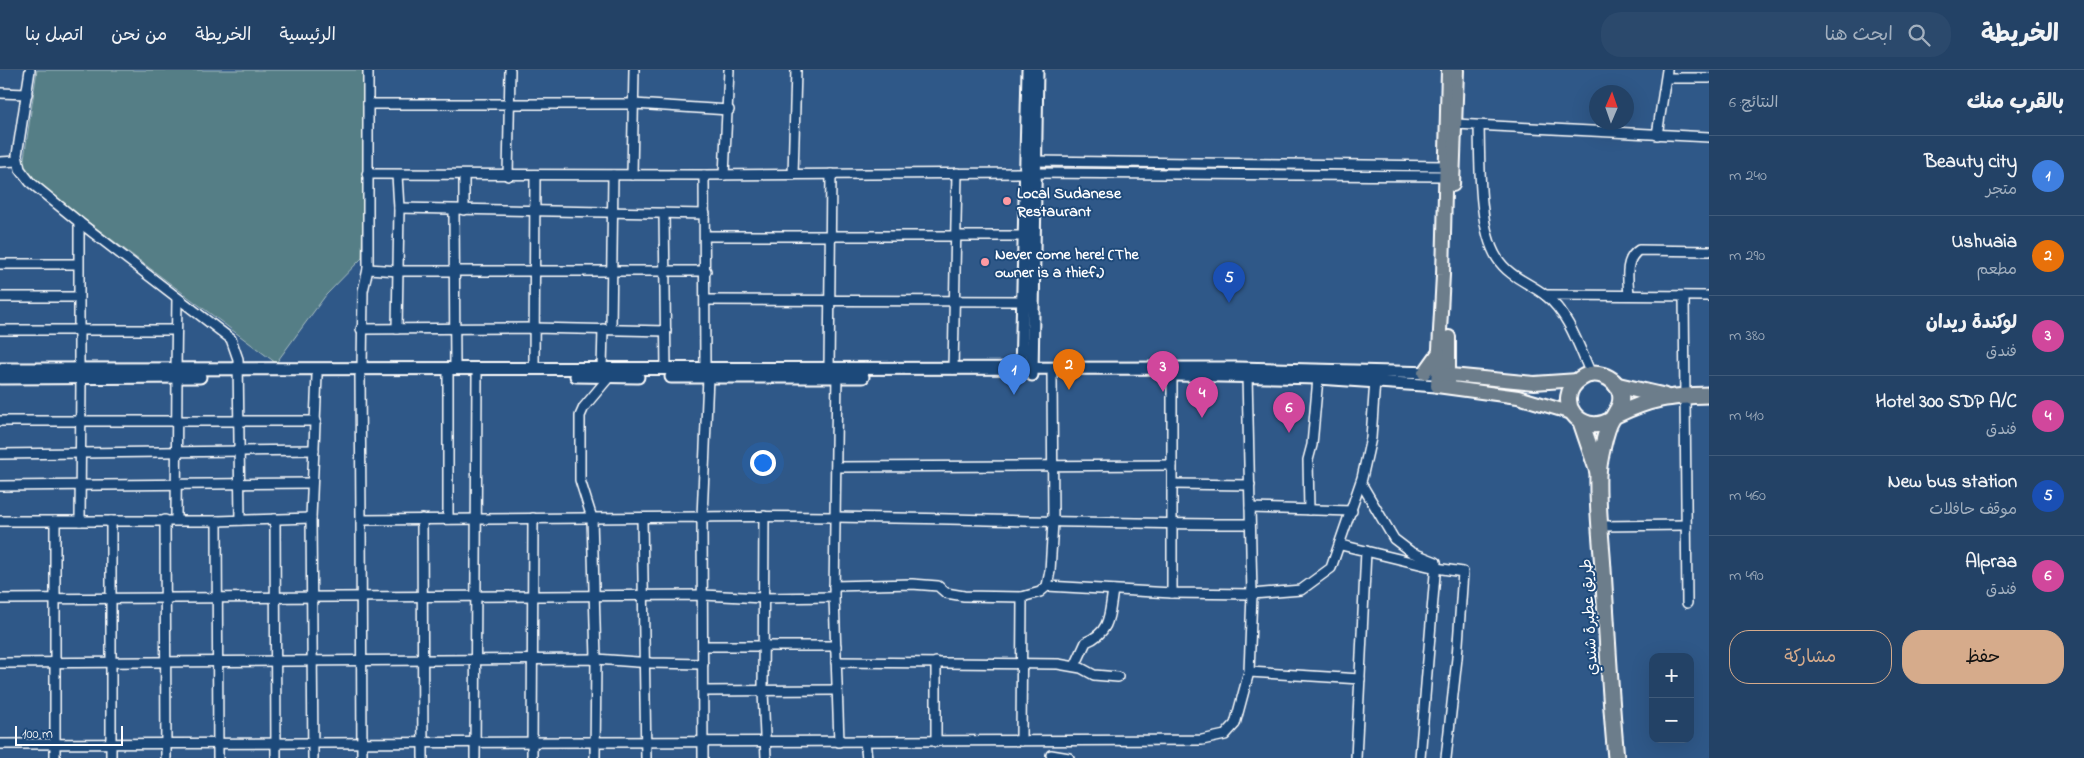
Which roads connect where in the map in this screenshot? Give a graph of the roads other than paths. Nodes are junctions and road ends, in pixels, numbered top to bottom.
1 (30, 70) edge
2 (368, 70) edge
3 (510, 70) edge
4 (634, 70) edge
5 (729, 70) edge
6 (796, 70) edge
7 (1028, 70) edge
8 (1037, 70) edge
9 (1448, 70) edge
10 (1457, 70) edge
11 (1667, 74) edge
12 (1709, 78) edge
13 (0, 93) edge
14 (27, 94) junction
15 (368, 104) junction
16 (634, 104) junction
17 (509, 105) junction
18 (729, 110) junction
19 (1456, 124) junction
20 (1478, 126) junction
21 (1657, 135) junction
22 (1709, 137) edge
23 (17, 161) junction
24 (0, 162) edge
25 (1164, 163) junction
26 (1032, 169) junction
27 (1445, 171) junction
28 (957, 173) junction
29 (367, 174) junction
30 (397, 174) junction
31 (831, 174) junction
32 (1164, 174) junction
33 (464, 175) junction
34 (535, 175) junction
35 (613, 175) junction
36 (632, 175) junction
37 (704, 175) junction
38 (724, 175) junction
39 (793, 175) junction
40 (508, 176) junction
41 (398, 208) junction
42 (454, 210) junction
43 (464, 210) junction
44 (536, 210) junction
45 (612, 212) junction
46 (664, 213) junction
47 (705, 214) junction
48 (79, 222) junction
49 (706, 236) junction
50 (1029, 236) junction
51 (832, 237) junction
52 (955, 237) junction
53 (1709, 251) edge
54 (0, 264) edge
55 (78, 264) junction
56 (368, 269) junction
57 (453, 270) junction
58 (534, 270) junction
59 (612, 270) junction
60 (706, 270) junction
61 (399, 271) junction
62 (666, 271) junction
63 (1545, 295) junction
64 (1629, 295) junction
65 (0, 296) edge
66 (1684, 296) junction
67 (1709, 296) edge
68 (78, 297) junction
69 (177, 298) junction
70 (706, 300) junction
71 (828, 301) junction
72 (1023, 301) junction
73 (954, 302) junction
74 (454, 328) junction
75 (534, 328) junction
76 (361, 329) junction
77 (397, 329) junction
78 (607, 329) junction
79 (0, 330) edge
80 (78, 330) junction
81 (176, 330) junction
82 (666, 331) junction
83 (1444, 349) junction
84 (534, 368) junction
85 (0, 369) edge
86 (666, 369) junction
87 (953, 369) junction
88 (237, 372) junction
89 (361, 372) junction
90 (451, 372) junction
91 (606, 372) junction
92 (834, 372) junction
93 (1026, 372) junction
94 (176, 373) junction
95 (706, 373) junction
96 (1424, 373) junction
97 (80, 374) junction
98 (317, 375) junction
99 (477, 375) junction
100 (1052, 375) junction
101 (1172, 375) junction
102 (1247, 376) junction
103 (1584, 377) junction
104 (0, 378) edge
105 (1318, 378) junction
106 (1447, 379) junction
107 (1375, 380) junction
108 (1616, 385) junction
109 (1709, 395) edge
110 (1665, 396) junction
111 (1684, 396) junction
112 (1577, 417) junction
113 (1614, 417) junction
114 (239, 420) junction
115 (0, 421) edge
116 (81, 421) junction
117 (177, 421) junction
118 (316, 421) junction
119 (314, 450) junction
120 (240, 451) junction
121 (80, 452) junction
122 (177, 452) junction
123 (0, 454) edge
124 (1053, 465) junction
125 (1172, 465) junction
126 (836, 467) junction
127 (1598, 474) junction
128 (312, 482) junction
129 (1361, 483) junction
130 (241, 484) junction
131 (1172, 484) junction
132 (1250, 484) junction
133 (177, 485) junction
134 (0, 486) edge
135 (80, 486) junction
136 (1250, 508) junction
137 (1309, 510) junction
138 (1352, 511) junction
139 (836, 515) junction
140 (764, 516) junction
141 (702, 517) junction
142 (311, 518) junction
143 (448, 518) junction
144 (534, 518) junction
145 (592, 518) junction
146 (642, 518) junction
147 (275, 519) junction
148 (422, 519) junction
149 (476, 519) junction
150 (165, 520) junction
151 (176, 520) junction
152 (240, 520) junction
153 (361, 520) junction
154 (0, 521) edge
155 (55, 521) junction
156 (80, 521) junction
157 (111, 521) junction
158 (217, 521) junction
159 (1053, 522) junction
160 (1250, 524) junction
161 (1172, 525) junction
162 (1686, 525) junction
163 (1601, 526) junction
164 (1340, 545) junction
165 (1366, 552) junction
166 (1436, 568) junction
167 (834, 586) junction
168 (1047, 586) junction
169 (1113, 590) junction
170 (1172, 593) junction
171 (1252, 594) junction
172 (476, 596) junction
173 (533, 596) junction
174 (593, 596) junction
175 (703, 596) junction
176 (164, 597) junction
177 (274, 597) junction
178 (360, 597) junction
179 (422, 597) junction
180 (644, 597) junction
181 (834, 597) junction
182 (1022, 597) junction
183 (0, 598) edge
184 (54, 598) junction
185 (110, 598) junction
186 (217, 598) junction
187 (312, 598) junction
188 (764, 598) junction
189 (1688, 603) dead end
190 (703, 646) junction
191 (836, 646) junction
192 (763, 647) junction
193 (596, 659) junction
194 (274, 660) junction
195 (312, 660) junction
196 (361, 660) junction
197 (422, 660) junction
198 (476, 660) junction
199 (532, 660) junction
200 (55, 662) junction
201 (111, 662) junction
202 (164, 662) junction
203 (644, 662) junction
204 (836, 662) junction
205 (936, 662) junction
206 (1022, 662) junction
207 (0, 663) edge
208 (217, 663) junction
209 (703, 664) junction
210 (1075, 666) junction
211 (1249, 672) junction
212 (1118, 677) dead end
213 (1360, 679) junction
214 (836, 690) junction
215 (763, 691) junction
216 (704, 692) junction
217 (1050, 741) junction
218 (646, 742) junction
219 (704, 742) junction
220 (765, 742) junction
221 (839, 742) junction
222 (865, 742) junction
223 (936, 742) junction
224 (1021, 742) junction
225 (313, 743) junction
226 (423, 743) junction
227 (476, 743) junction
228 (532, 743) junction
229 (595, 743) junction
230 (0, 744) edge
231 (54, 744) junction
232 (111, 744) junction
233 (166, 744) junction
234 (219, 744) junction
235 (275, 744) junction
236 (362, 744) junction
237 (1051, 757) edge
238 (55, 758) edge
239 (111, 758) edge
240 (166, 758) edge
241 (218, 758) edge
242 (276, 758) edge
243 (313, 758) edge
244 (362, 758) edge
245 (423, 758) edge
246 (476, 758) edge
247 (532, 758) edge
248 (594, 758) edge
249 (646, 758) edge
250 (703, 758) edge
251 (766, 758) edge
252 (867, 758) edge
253 (1069, 758) edge
254 (1356, 758) edge
255 (1420, 758) edge
256 (1446, 758) edge
257 (1616, 758) edge

1 - 14 street
2 - 15 street
3 - 17 street
4 - 16 street
5 - 18 street
6 - 39 street
7 - 26 main road
8 - 26 main road
9 - 27 main road
10 - 19 main road
11 - 12 street
11 - 21 street
13 - 14 street
14 - 23 street
15 - 17 street
15 - 29 street
16 - 17 street
16 - 18 street
16 - 36 street
17 - 40 street
18 - 38 street
19 - 20 street
19 - 83 main road
20 - 21 street
20 - 63 street
21 - 22 street
23 - 24 street
23 - 48 street
25 - 26 street
25 - 27 street
25 - 32 street
26 - 28 street
26 - 32 street
26 - 50 main road
27 - 32 street
27 - 83 main road
28 - 31 street
28 - 52 street
29 - 30 street
29 - 56 street
30 - 33 street
30 - 41 street
31 - 39 street
31 - 51 street
33 - 40 street
33 - 43 street
34 - 35 street
34 - 40 street
34 - 44 street
35 - 36 street
35 - 45 street
36 - 37 street
37 - 38 street
37 - 47 street
38 - 39 street
41 - 42 street
41 - 61 street
42 - 43 street
42 - 57 street
43 - 44 street
44 - 45 street
44 - 58 street
45 - 46 street
45 - 59 street
46 - 47 street
46 - 62 street
47 - 49 street
48 - 55 street
48 - 69 street
49 - 51 street
49 - 60 street
50 - 52 street
50 - 72 main road
50 - 93 main road
51 - 52 street
51 - 71 street
52 - 73 street
53 - 64 street
54 - 55 street
55 - 68 street
56 - 61 street
56 - 76 street
57 - 58 street
57 - 61 street
57 - 74 street
58 - 59 street
58 - 75 street
59 - 62 street
59 - 78 street
60 - 62 street
60 - 70 street
61 - 77 street
62 - 82 street
63 - 64 street
63 - 103 street
64 - 66 street
65 - 68 street
66 - 67 street
66 - 111 street
68 - 80 street
69 - 81 street
69 - 88 street
70 - 71 street
70 - 95 street
71 - 73 street
71 - 92 street
72 - 73 street
72 - 93 main road
73 - 87 street
74 - 75 street
74 - 77 street
74 - 90 street
75 - 78 street
75 - 84 street
76 - 77 street
76 - 89 street
78 - 82 street
78 - 91 street
79 - 80 street
80 - 81 street
80 - 97 street
81 - 94 street
82 - 86 street
83 - 96 main road
83 - 106 main road
83 - 106 main road
84 - 90 main road
84 - 91 main road
85 - 97 main road
86 - 91 main road
86 - 95 main road
87 - 92 main road
87 - 93 main road
88 - 89 main road
88 - 94 main road
88 - 98 main road
88 - 114 street
89 - 90 main road
89 - 98 main road
89 - 153 street
90 - 99 main road
90 - 143 street
91 - 95 main road
91 - 99 main road
91 - 145 street
92 - 93 main road
92 - 95 main road
92 - 126 street
93 - 96 main road
93 - 100 main road
94 - 97 main road
94 - 117 street
95 - 141 street
96 - 106 main road
97 - 104 main road
97 - 116 street
98 - 118 street
99 - 149 street
100 - 101 main road
100 - 124 street
101 - 102 main road
101 - 125 street
102 - 105 main road
102 - 132 street
103 - 106 main road
103 - 108 highway
103 - 112 highway
105 - 107 main road
105 - 137 street
106 - 107 main road
106 - 112 main road
107 - 129 street
108 - 110 highway
108 - 113 highway
109 - 111 highway
110 - 111 highway
110 - 113 highway
111 - 162 street
112 - 113 highway
112 - 127 highway
113 - 127 highway
114 - 117 street
114 - 118 street
114 - 120 street
115 - 116 street
116 - 117 street
116 - 121 street
117 - 122 street
118 - 119 street
119 - 120 street
119 - 128 street
120 - 122 street
120 - 130 street
121 - 122 street
121 - 123 street
121 - 135 street
122 - 133 street
124 - 125 street
124 - 126 street
124 - 159 street
125 - 131 street
126 - 139 street
127 - 163 highway, طريق عطبرة شندي
128 - 130 street
128 - 142 street
129 - 138 street
129 - 166 street
130 - 133 street
130 - 152 street
131 - 132 street
131 - 161 street
132 - 136 street
133 - 135 street
133 - 151 street
134 - 135 street
135 - 156 street
136 - 137 street
136 - 160 street
137 - 138 street
138 - 164 street
139 - 140 street
139 - 159 street
139 - 167 street
140 - 141 street
140 - 188 street
141 - 146 street
141 - 175 street
142 - 147 street
142 - 187 street
143 - 148 street
143 - 149 street
144 - 145 street
144 - 149 street
144 - 173 street
145 - 146 street
145 - 174 street
146 - 180 street
147 - 152 street
147 - 177 street
148 - 153 street
148 - 179 street
149 - 172 street
150 - 151 street
150 - 157 street
150 - 176 street
151 - 158 street
152 - 158 street
153 - 178 street
154 - 155 street
155 - 156 street
155 - 184 street
156 - 157 street
157 - 185 street
158 - 186 street
159 - 161 street
159 - 168 street
160 - 161 street
160 - 171 street
161 - 170 street
162 - 163 street
162 - 189 street
163 - 257 highway, طريق عطبرة شندي
164 - 165 street
164 - 171 street
165 - 166 street
165 - 213 street
166 - 255 street
166 - 256 street
167 - 181 street
167 - 182 street
168 - 169 street
168 - 182 street
169 - 170 street
169 - 210 street
170 - 171 street
171 - 211 street
172 - 173 street
172 - 179 street
172 - 198 street
173 - 174 street
173 - 199 street
174 - 180 street
174 - 193 street
175 - 180 street
175 - 188 street
175 - 190 street
176 - 185 street
176 - 186 street
176 - 202 street
177 - 186 street
177 - 187 street
177 - 194 street
178 - 179 street
178 - 187 street
178 - 196 street
179 - 197 street
180 - 203 street
181 - 188 street
181 - 191 street
182 - 206 street
183 - 184 street
184 - 185 street
184 - 200 street
185 - 201 street
186 - 208 street
187 - 195 street
188 - 192 street
190 - 192 street
190 - 209 street
191 - 192 street
191 - 204 street
192 - 215 street
193 - 199 street
193 - 203 street
193 - 229 street
194 - 195 street
194 - 208 street
194 - 235 street
195 - 196 street
195 - 225 street
196 - 197 street
196 - 236 street
197 - 198 street
197 - 226 street
198 - 199 street
198 - 227 street
199 - 228 street
200 - 201 street
200 - 207 street
200 - 231 street
201 - 202 street
201 - 232 street
202 - 208 street
202 - 233 street
203 - 209 street
203 - 218 street
204 - 205 street
204 - 214 street
205 - 206 street
205 - 223 street
206 - 210 street
206 - 224 street
208 - 234 street
209 - 216 street
210 - 212 street
211 - 213 street
211 - 217 street
213 - 254 street
214 - 215 street
214 - 221 street
215 - 216 street
215 - 220 street
216 - 219 street
217 - 224 street
217 - 237 street
218 - 219 street
218 - 229 street
218 - 249 street
219 - 220 street
219 - 250 street
220 - 221 street
220 - 251 street
221 - 222 street
222 - 223 street
222 - 252 street
223 - 224 street
225 - 235 street
225 - 236 street
225 - 243 street
226 - 227 street
226 - 236 street
226 - 245 street
227 - 228 street
227 - 246 street
228 - 229 street
228 - 247 street
229 - 248 street
230 - 231 street
231 - 232 street
231 - 238 street
232 - 233 street
232 - 239 street
233 - 234 street
233 - 240 street
234 - 235 street
234 - 241 street
235 - 242 street
236 - 244 street
237 - 253 street

